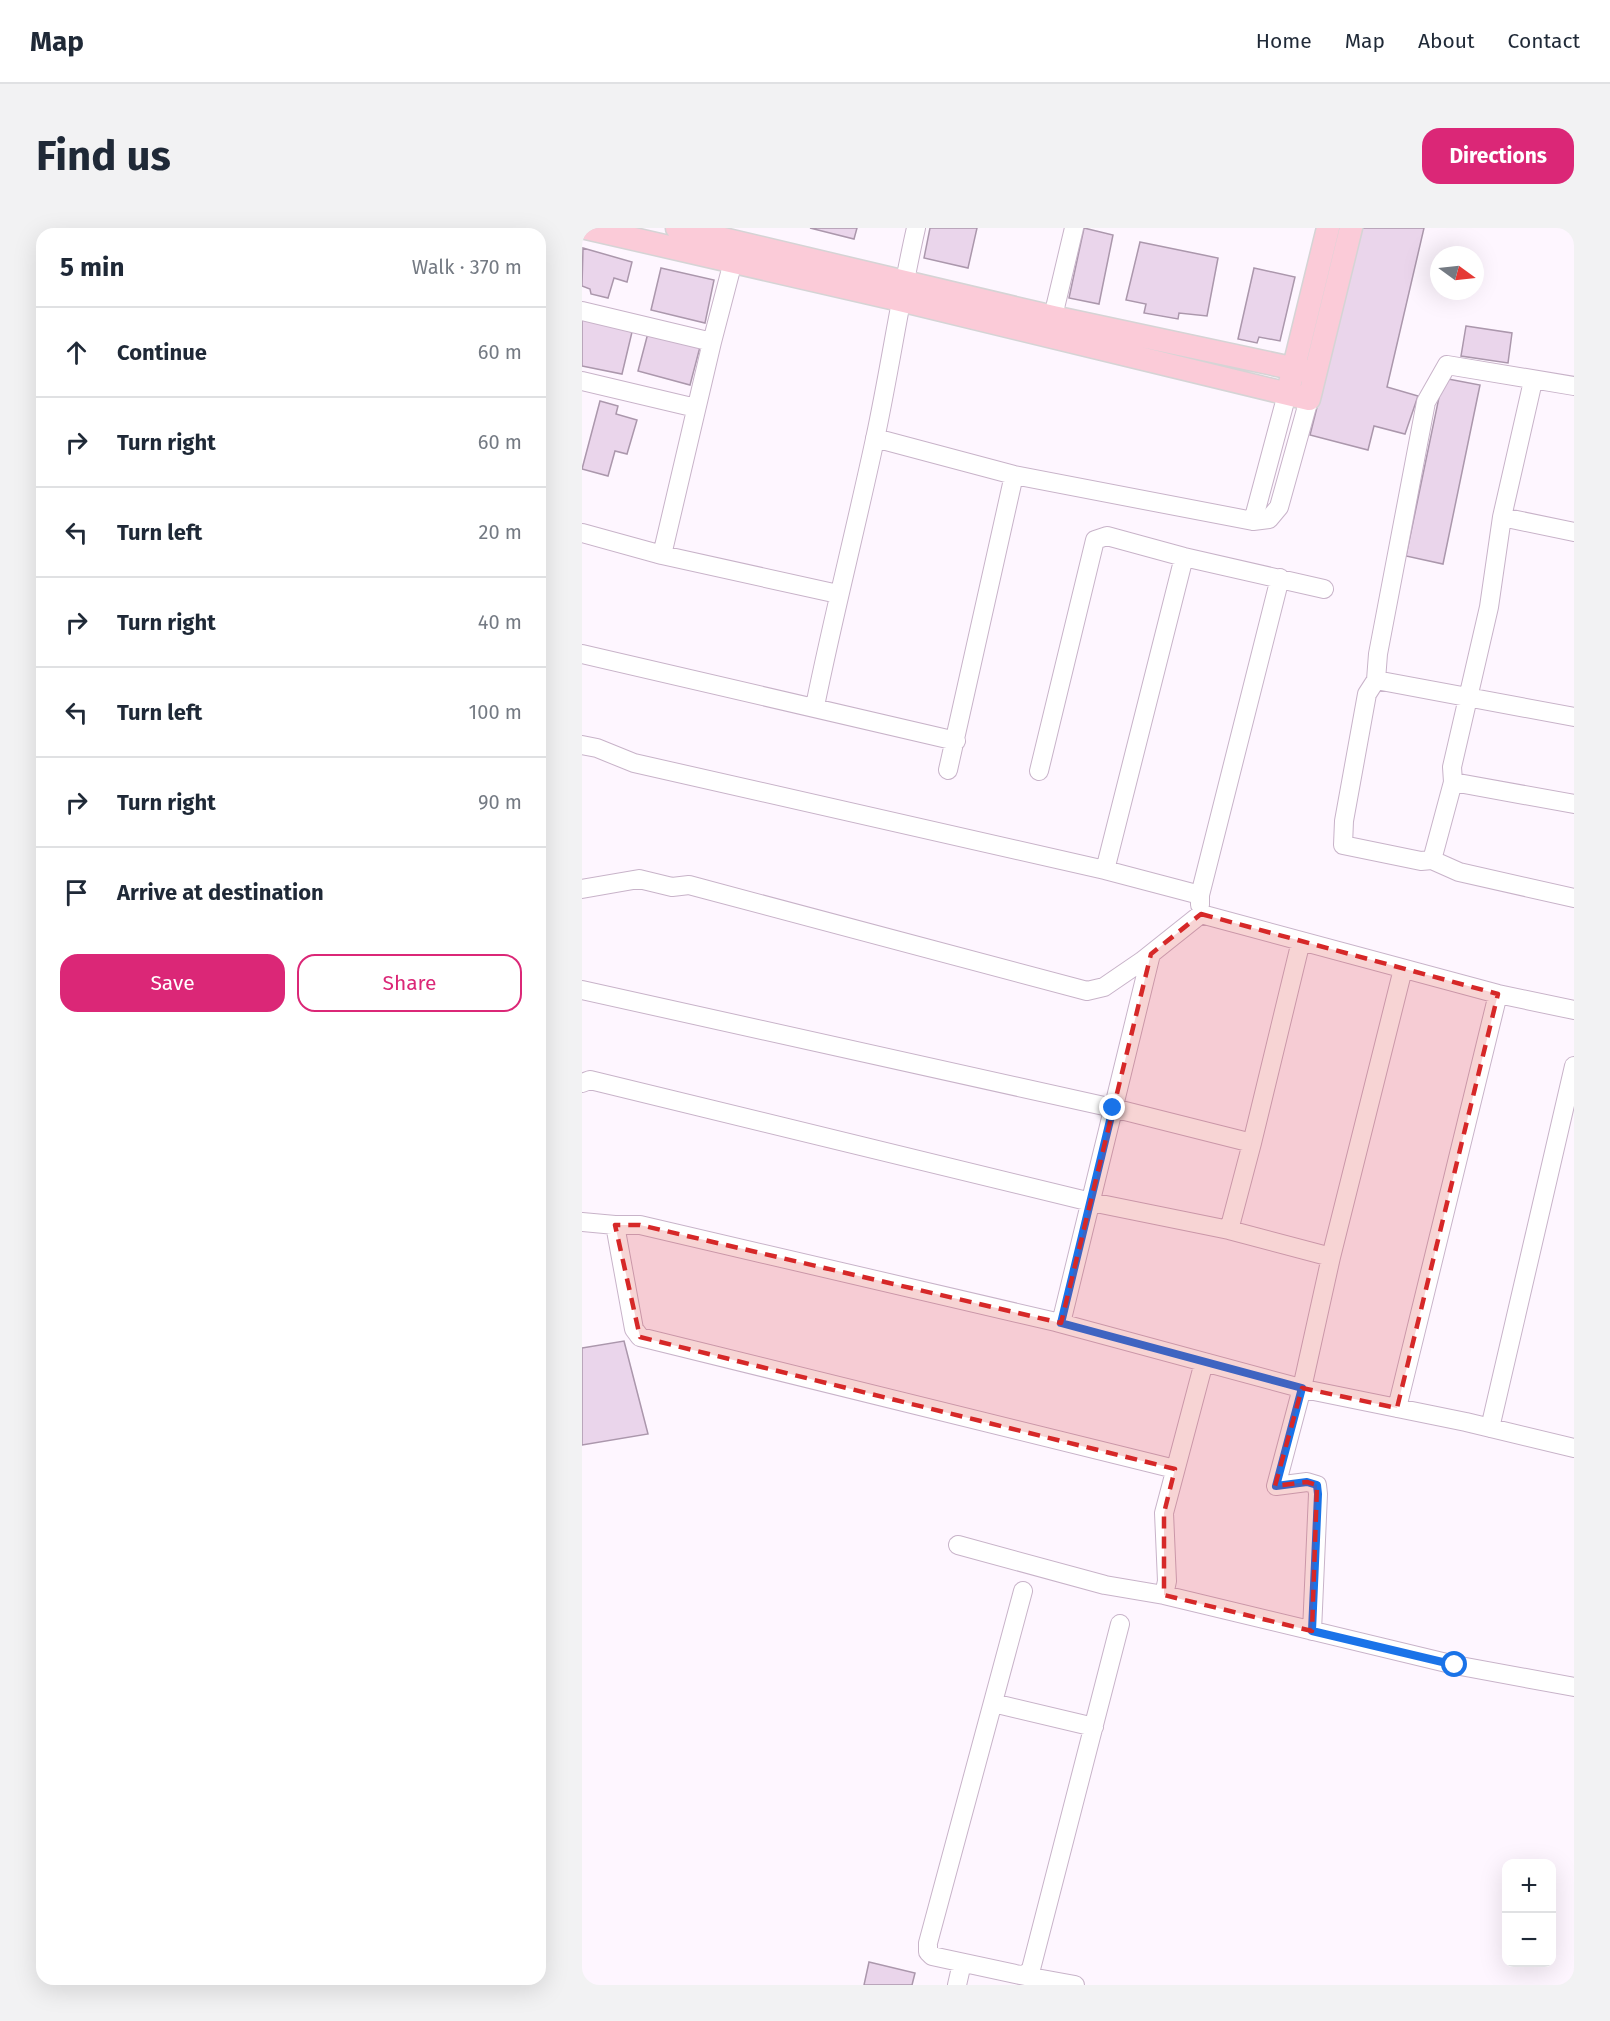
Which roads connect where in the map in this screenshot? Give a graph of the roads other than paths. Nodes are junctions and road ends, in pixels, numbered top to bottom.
1 (586, 228) edge
2 (677, 228) edge
3 (916, 228) edge
4 (1074, 228) edge
5 (1328, 228) edge
6 (1351, 228) edge
7 (640, 234) edge
8 (736, 252) junction
9 (902, 290) junction
10 (582, 310) edge
11 (1051, 326) junction
12 (712, 342) junction
13 (1304, 371) junction
14 (582, 381) edge
15 (1533, 381) junction
16 (1574, 386) edge
17 (1298, 396) junction
18 (696, 408) junction
19 (875, 438) junction
20 (1014, 474) junction
21 (1502, 517) junction
22 (1574, 532) edge
23 (582, 533) edge
24 (662, 555) junction
25 (1184, 557) junction
26 (1280, 578) junction
27 (1323, 589) dead end
28 (838, 594) junction
29 (582, 654) edge
30 (1376, 680) junction
31 (1468, 697) junction
32 (815, 706) junction
33 (1574, 717) edge
34 (956, 741) junction
35 (582, 745) edge
36 (948, 770) dead end
37 (1039, 771) dead end
38 (1453, 782) junction
39 (1574, 804) edge
40 (1432, 860) junction
41 (1106, 870) junction
42 (582, 890) edge
43 (1200, 895) junction
44 (1574, 898) edge
45 (1201, 914) junction
46 (1301, 941) junction
47 (1151, 954) junction
48 (1403, 969) junction
49 (582, 990) edge
50 (1498, 994) junction
51 (1574, 1010) edge
52 (1574, 1066) edge
53 (582, 1083) edge
54 (1113, 1108) junction
55 (1252, 1143) junction
56 (1091, 1202) junction
57 (582, 1222) edge
58 (615, 1225) junction
59 (1229, 1230) junction
60 (1331, 1257) junction
61 (1061, 1323) junction
62 (1204, 1362) junction
63 (1302, 1388) junction
64 (1398, 1408) junction
65 (1490, 1428) junction
66 (1574, 1448) edge
67 (1175, 1469) junction
68 (958, 1545) dead end
69 (1023, 1591) dead end
70 (1164, 1595) junction
71 (1120, 1624) dead end
72 (1312, 1631) junction
73 (1574, 1688) edge
74 (993, 1703) junction
75 (1094, 1726) junction
76 (962, 1963) junction
77 (1020, 1975) junction
78 (957, 1985) edge
79 (1075, 1985) edge

1 - 7 main road
2 - 8 main road
3 - 9 street
4 - 11 street
5 - 13 main road
6 - 13 main road
7 - 8 main road
8 - 9 main road
8 - 12 street
9 - 11 main road
9 - 19 street
10 - 12 street
11 - 13 main road
11 - 17 main road
12 - 18 street
13 - 17 main road
14 - 18 street
15 - 16 street
15 - 21 street
15 - 30 street
17 - 20 street
18 - 24 street
19 - 20 street
19 - 28 street
20 - 34 street
21 - 22 street
21 - 31 street
23 - 24 street
24 - 28 street
25 - 26 street
25 - 37 street
25 - 41 street
26 - 27 street
26 - 43 street
28 - 32 street
29 - 32 street
30 - 31 street
30 - 40 street
31 - 33 street
31 - 38 street
32 - 34 street
34 - 36 street
35 - 41 street
38 - 39 street
38 - 40 street
40 - 44 street
41 - 43 street
42 - 47 street
43 - 45 street
45 - 46 street
45 - 47 street
46 - 48 street
46 - 55 street
47 - 54 street
48 - 50 street
48 - 60 street
49 - 54 street
50 - 51 street
50 - 64 street
52 - 65 street
53 - 56 street
54 - 55 street
54 - 56 street
55 - 59 street
56 - 59 street
56 - 61 street
57 - 58 street
58 - 61 street
58 - 67 street
59 - 60 street
60 - 63 street
61 - 62 street
62 - 63 street
62 - 67 street
63 - 64 street
63 - 72 street
64 - 65 street
65 - 66 street
67 - 70 street
68 - 70 street
69 - 74 street
70 - 72 street
71 - 75 street
72 - 73 street
74 - 75 street
74 - 76 street
75 - 77 street
76 - 77 street
76 - 78 street
77 - 79 street

